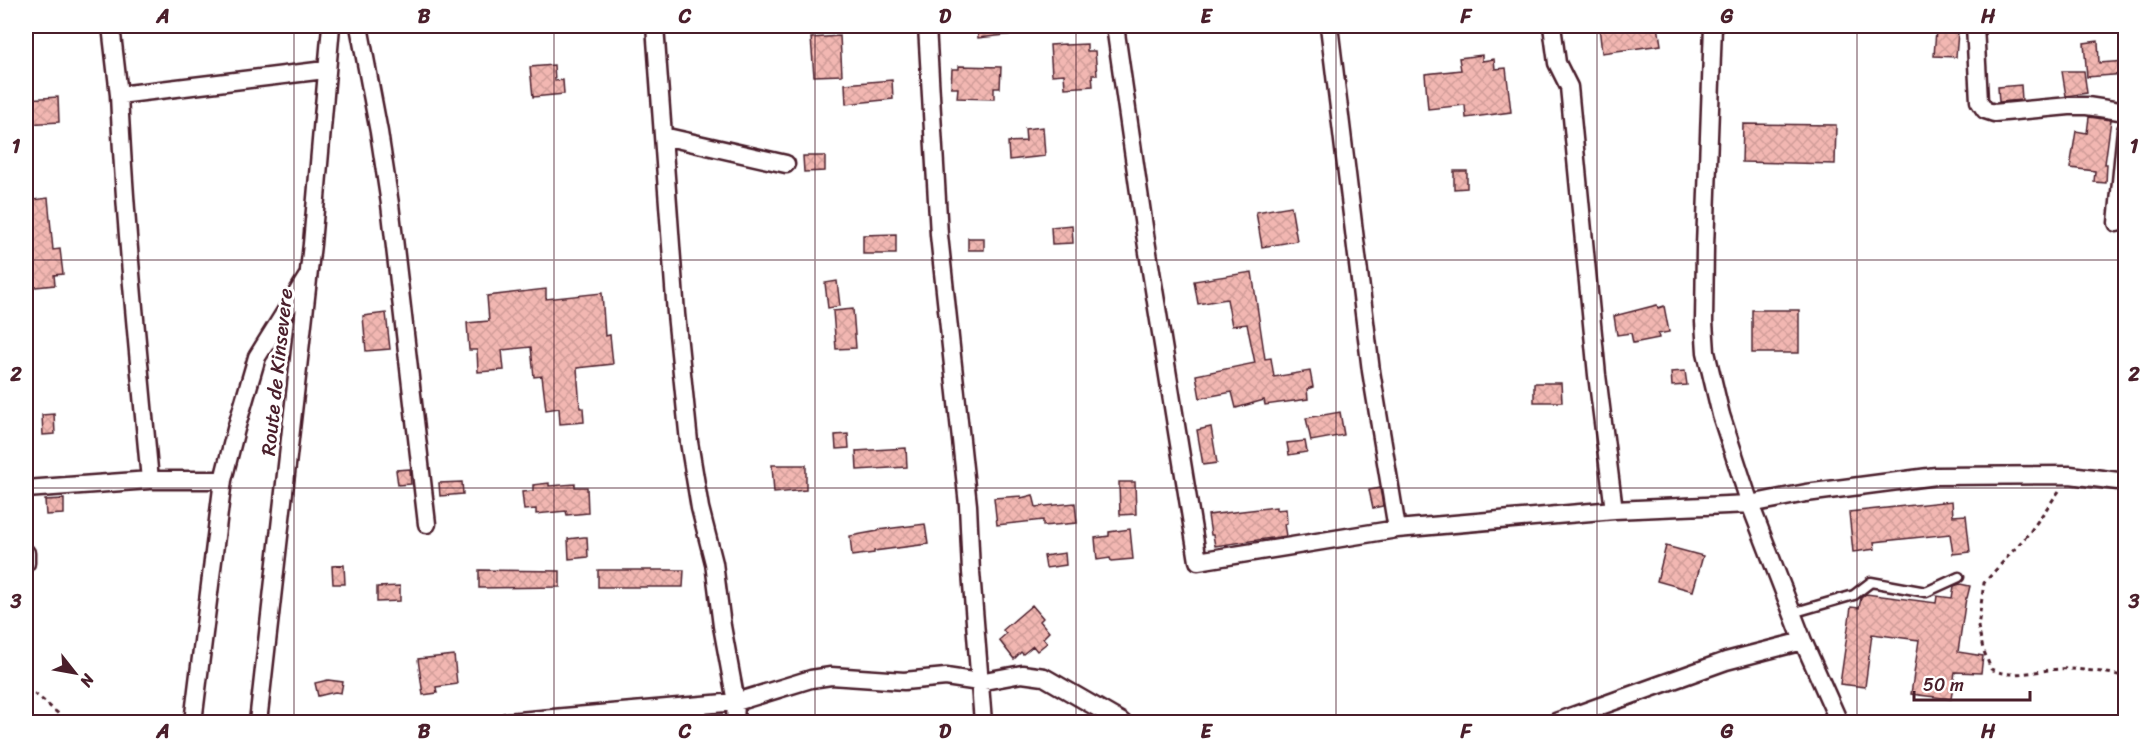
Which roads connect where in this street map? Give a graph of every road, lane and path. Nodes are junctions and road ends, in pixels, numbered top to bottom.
1 (111, 26) edge
2 (331, 26) edge
3 (359, 26) edge
4 (655, 26) edge
5 (927, 26) edge
6 (1114, 26) edge
7 (1329, 26) edge
8 (1552, 26) edge
9 (1713, 26) edge
10 (1975, 26) edge
11 (325, 70) junction
12 (119, 95) junction
13 (2126, 112) edge
14 (2126, 130) edge
15 (663, 136) junction
16 (2124, 162) edge
17 (786, 164) dead end
18 (2117, 224) dead end
19 (309, 274) junction
20 (2070, 475) junction
21 (150, 480) junction
22 (223, 480) junction
23 (2126, 482) edge
24 (26, 489) edge
25 (1750, 504) junction
26 (1614, 510) junction
27 (427, 524) dead end
28 (1396, 529) junction
29 (26, 553) edge
30 (26, 563) edge
31 (1959, 577) dead end
32 (1792, 613) junction
33 (1803, 640) junction
34 (2126, 677) edge
35 (979, 682) junction
36 (26, 688) edge
37 (736, 702) junction
38 (71, 723) edge
39 (193, 723) edge
40 (258, 723) edge
41 (507, 723) edge
42 (735, 723) edge
43 (983, 723) edge
44 (1122, 723) edge
45 (1556, 723) edge
46 (1839, 723) edge

1 - 12 street
2 - 11 street, Route de Kinsevere
3 - 27 street
4 - 15 street
5 - 35 street
6 - 28 street
7 - 28 street
8 - 26 street
9 - 25 street
10 - 13 street
11 - 12 street
11 - 19 street, Route de Kinsevere
12 - 21 street
14 - 16 street
15 - 17 street
15 - 37 street
16 - 18 street
19 - 22 street
19 - 40 street, Route de Kinsevere
20 - 23 street
20 - 25 street
20 - 34 path
21 - 22 street
21 - 24 street
22 - 39 street
25 - 26 street
25 - 32 street
26 - 28 street
29 - 30 street
31 - 32 lane
32 - 33 street
33 - 45 street
33 - 46 street
35 - 37 street
35 - 43 street
35 - 44 street
36 - 38 path
37 - 41 street
37 - 42 street

